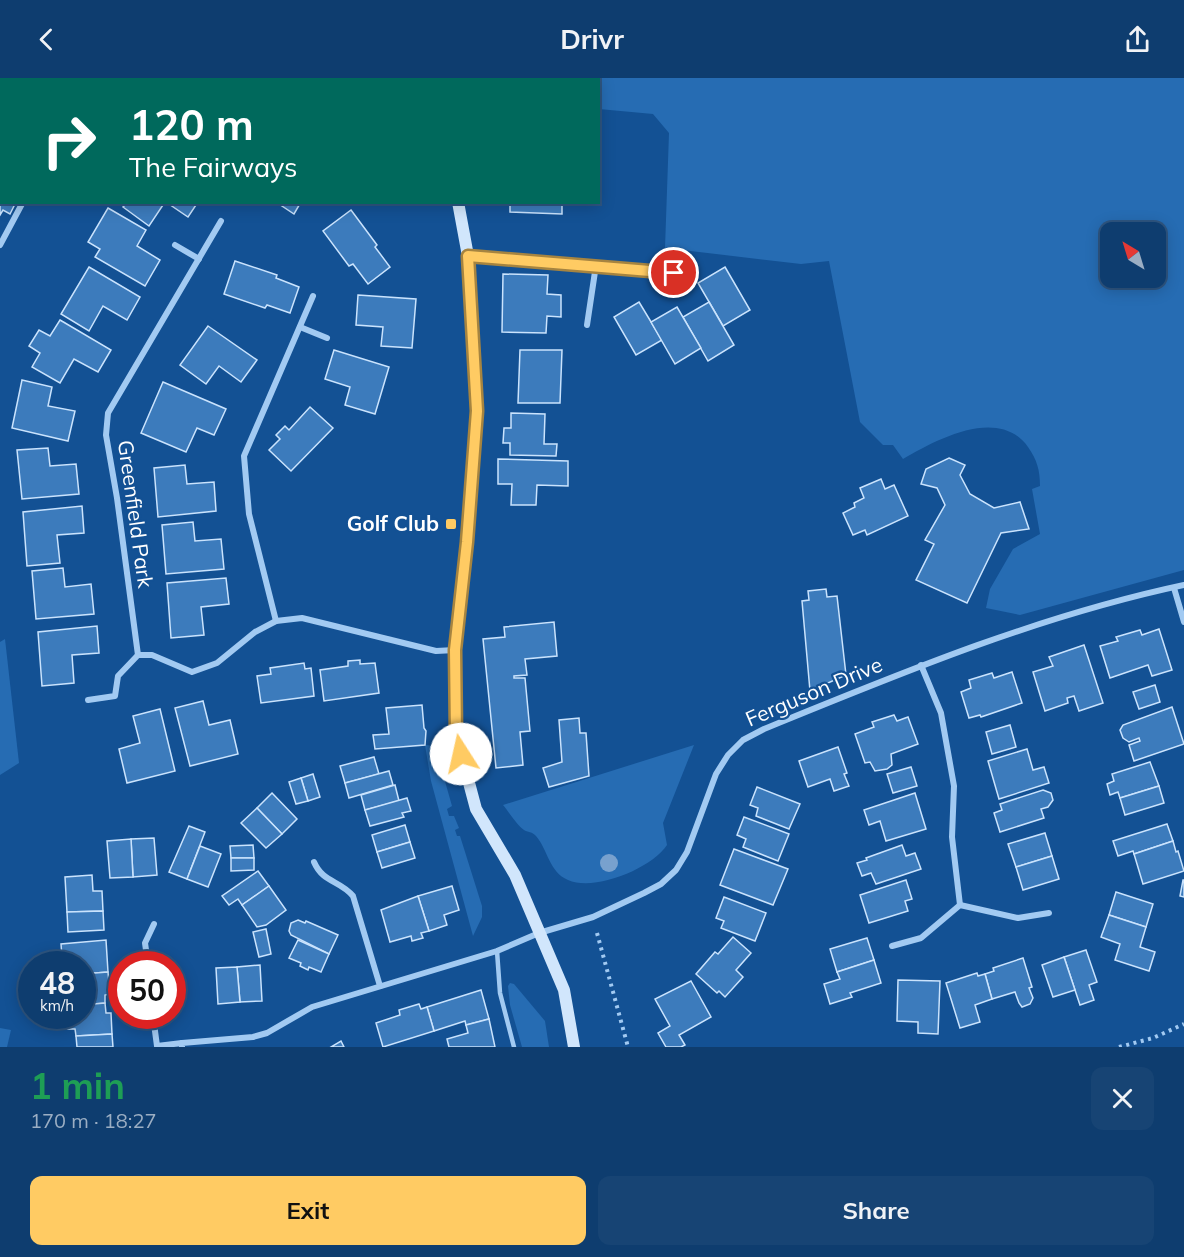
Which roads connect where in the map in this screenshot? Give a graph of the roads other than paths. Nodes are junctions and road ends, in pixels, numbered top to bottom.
1 (22, 204) edge
2 (458, 204) edge
3 (221, 221) dead end
4 (0, 245) edge
5 (174, 245) dead end
6 (468, 256) junction
7 (199, 258) junction
8 (596, 265) junction
9 (674, 273) dead end
10 (313, 296) dead end
11 (587, 325) dead end
12 (300, 327) junction
13 (327, 338) dead end
14 (1184, 585) edge
15 (1174, 588) junction
16 (276, 621) junction
17 (1184, 622) edge
18 (455, 650) junction
19 (138, 655) junction
20 (921, 665) junction
21 (88, 700) dead end
22 (314, 862) dead end
23 (960, 905) junction
24 (1049, 913) dead end
25 (154, 924) dead end
26 (539, 933) junction
27 (892, 946) dead end
28 (146, 951) edge
29 (497, 951) junction
30 (380, 987) junction
31 (155, 1029) edge
32 (182, 1045) edge
33 (514, 1047) edge
34 (574, 1047) edge

1 - 4 street
2 - 6 main road
3 - 7 street, Greenfield Park
5 - 7 street
6 - 8 street
6 - 18 main road
7 - 19 street, Greenfield Park
8 - 9 street
8 - 11 street
10 - 12 street
12 - 13 street
12 - 16 street
14 - 15 street, Ferguson Drive
15 - 17 street
15 - 20 street, Ferguson Drive
16 - 18 street
16 - 19 street
18 - 26 main road
19 - 21 street
20 - 23 street
20 - 26 street, Ferguson Drive
22 - 30 street
23 - 24 street
23 - 27 street
25 - 28 street
26 - 29 street, Ferguson Drive
26 - 34 main road
29 - 30 street, Ferguson Drive
29 - 33 lane
30 - 32 street, Ferguson Drive
31 - 32 street, Ferguson Drive

